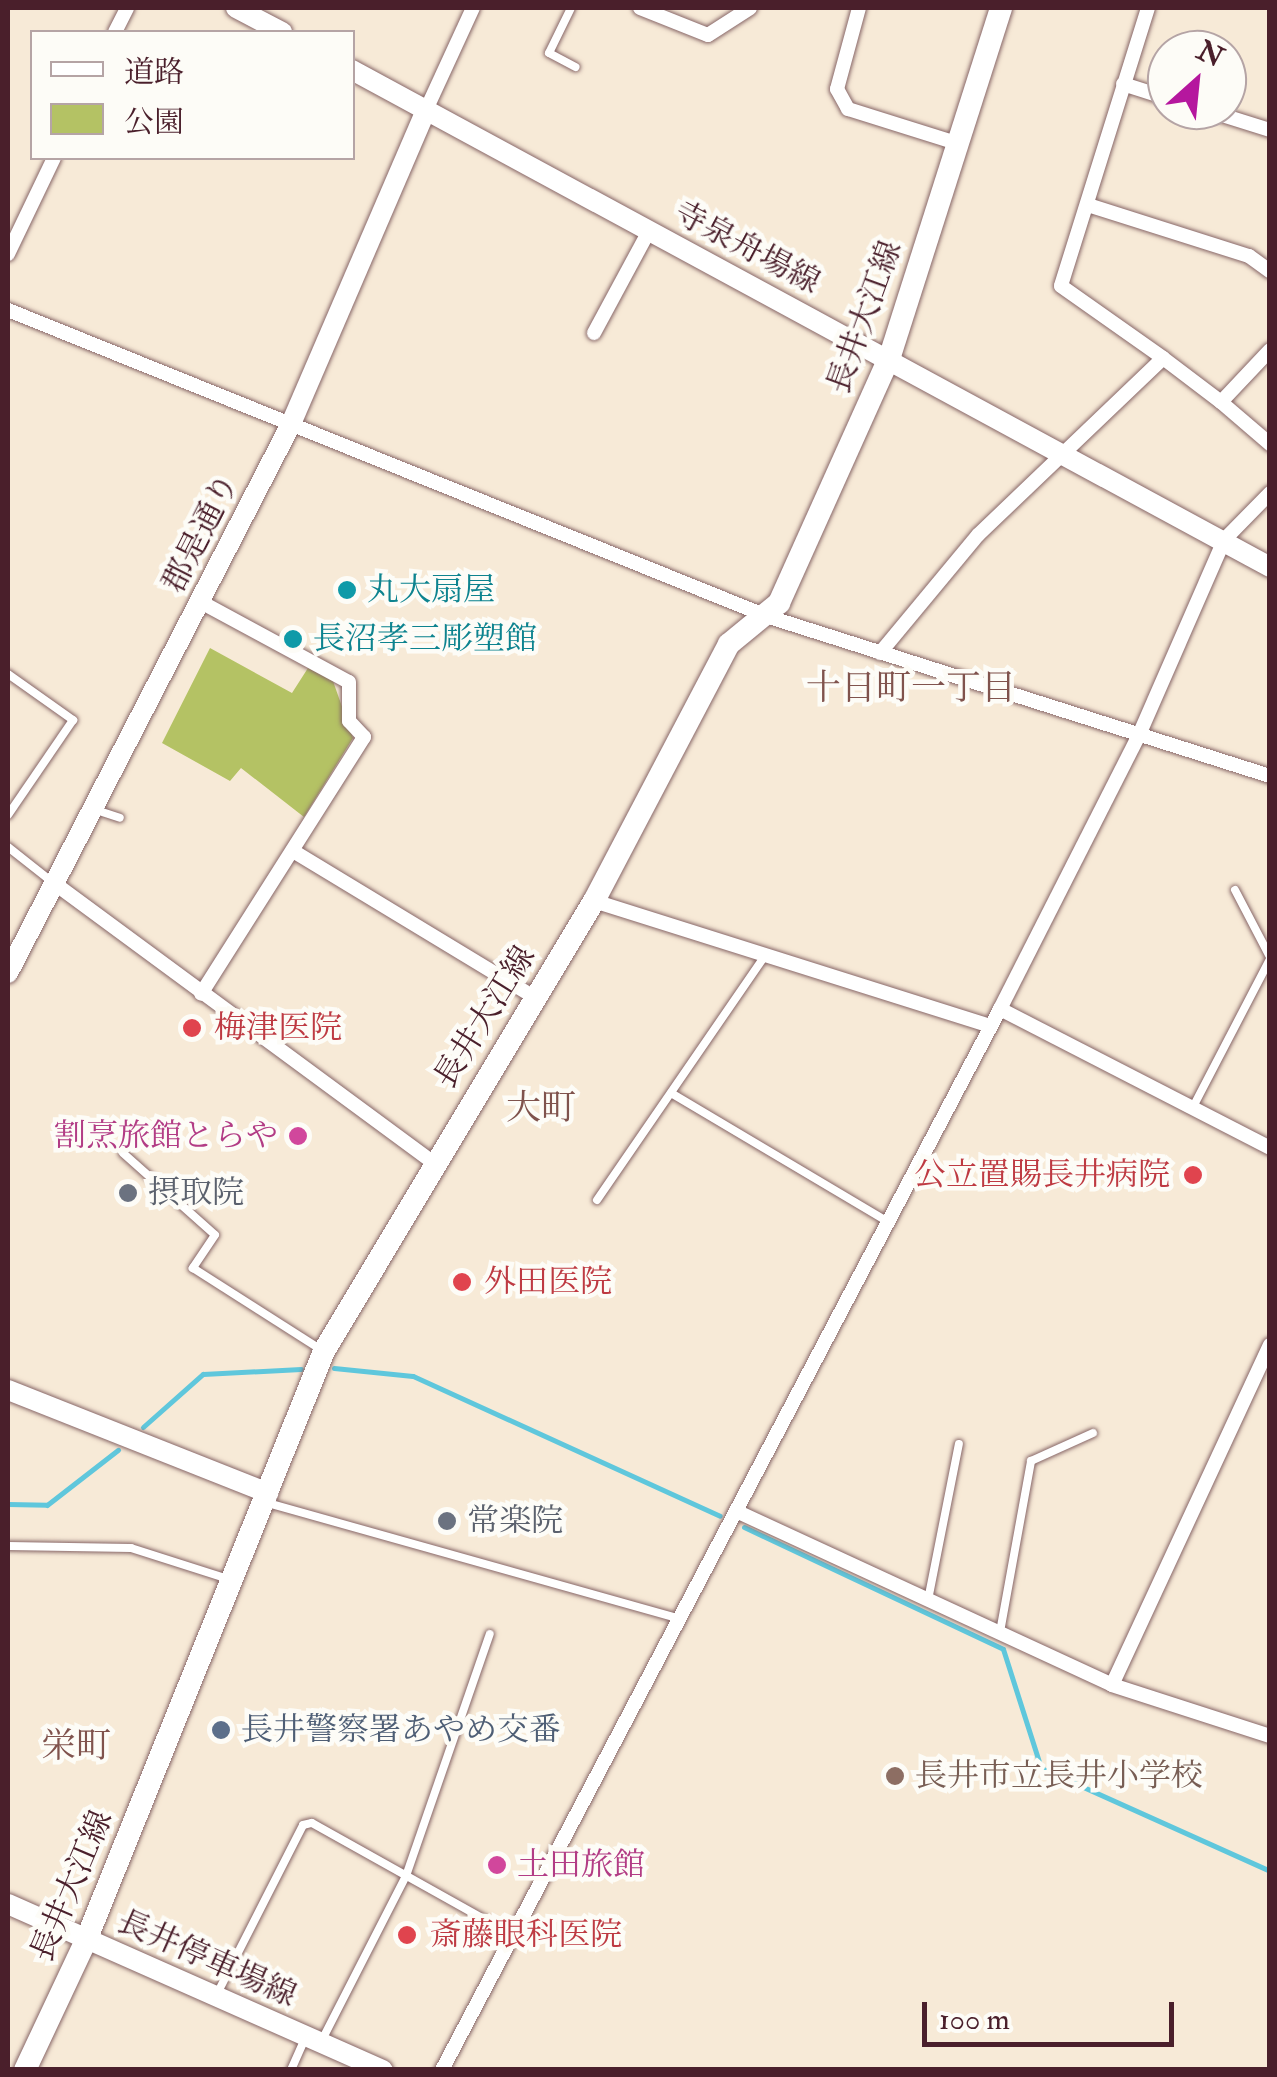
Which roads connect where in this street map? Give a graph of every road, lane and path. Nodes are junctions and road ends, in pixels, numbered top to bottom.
1 (128, 8) edge
2 (236, 8) edge
3 (474, 8) edge
4 (570, 8) edge
5 (640, 8) edge
6 (750, 8) edge
7 (859, 8) edge
8 (1001, 8) edge
9 (1148, 8) edge
10 (664, 13) edge
11 (116, 30) edge
12 (278, 30) edge
13 (575, 68) dead end
14 (355, 72) edge
15 (1123, 84) junction
16 (1147, 92) edge
17 (426, 110) junction
18 (960, 144) junction
19 (53, 160) edge
20 (1088, 205) junction
21 (649, 230) junction
22 (8, 254) edge
23 (1270, 271) edge
24 (8, 310) edge
25 (594, 333) dead end
26 (1270, 350) edge
27 (890, 356) junction
28 (1163, 358) junction
29 (1221, 402) junction
30 (290, 426) junction
31 (1270, 444) edge
32 (1063, 452) junction
33 (1270, 493) edge
34 (1224, 540) junction
35 (1270, 567) edge
36 (199, 601) junction
37 (769, 617) junction
38 (880, 652) junction
39 (8, 674) edge
40 (1140, 735) junction
41 (1270, 776) edge
42 (92, 808) junction
43 (8, 816) edge
44 (120, 818) dead end
45 (8, 847) edge
46 (293, 850) junction
47 (54, 882) junction
48 (1235, 890) dead end
49 (594, 901) junction
50 (1270, 958) edge
51 (762, 960) junction
52 (8, 973) edge
53 (201, 994) junction
54 (536, 998) junction
55 (1000, 1009) junction
56 (991, 1026) junction
57 (671, 1093) junction
58 (1192, 1107) junction
59 (1270, 1148) edge
60 (123, 1152) dead end
61 (432, 1162) junction
62 (597, 1200) dead end
63 (888, 1222) junction
64 (1270, 1344) edge
65 (324, 1351) junction
66 (8, 1390) edge
67 (1093, 1433) dead end
68 (960, 1444) dead end
69 (266, 1497) junction
70 (736, 1511) junction
71 (8, 1546) edge
72 (232, 1581) junction
73 (928, 1600) junction
74 (683, 1620) junction
75 (1000, 1633) junction
76 (490, 1634) dead end
77 (1112, 1685) junction
78 (1270, 1736) edge
79 (406, 1876) junction
80 (8, 1904) edge
81 (514, 1937) junction
82 (87, 1938) junction
83 (216, 1996) junction
84 (313, 2040) junction
85 (24, 2070) edge
86 (291, 2070) edge
87 (383, 2070) edge
88 (442, 2070) edge

1 - 11 street
2 - 12 main road
3 - 17 street
4 - 13 lane
5 - 10 street
6 - 10 street
7 - 18 street
8 - 18 main road, 長井大江線
9 - 15 street
14 - 17 main road, 寺泉舟場線
15 - 16 street
15 - 20 street
17 - 21 main road, 寺泉舟場線
17 - 30 main road, 郡是通り
18 - 27 main road, 長井大江線
19 - 22 street
20 - 23 street
20 - 28 street
21 - 25 street
21 - 27 main road, 寺泉舟場線
24 - 30 street
26 - 29 street
27 - 32 main road, 寺泉舟場線
27 - 37 main road, 長井大江線
28 - 29 street
28 - 32 street
29 - 31 street
30 - 36 main road, 郡是通り
30 - 37 street
32 - 34 main road, 寺泉舟場線
32 - 38 street
33 - 34 street
34 - 35 main road, 寺泉舟場線
34 - 40 street
36 - 42 main road, 郡是通り
36 - 46 street
37 - 38 street
37 - 49 main road, 長井大江線
38 - 40 street
39 - 43 lane
40 - 41 street
40 - 55 street
42 - 44 lane
42 - 47 main road, 郡是通り
45 - 47 lane
46 - 53 street
46 - 54 street
47 - 52 main road, 郡是通り
47 - 53 street
48 - 50 lane
49 - 51 street
49 - 54 main road, 長井大江線
50 - 58 lane
51 - 56 street
51 - 57 lane
53 - 61 street
54 - 61 main road, 長井大江線
55 - 56 street
55 - 58 street
56 - 63 street
57 - 62 lane
57 - 63 lane
58 - 59 street
60 - 65 lane
61 - 65 main road, 長井大江線
63 - 70 street
64 - 77 street
65 - 69 main road, 長井大江線
66 - 69 main road
67 - 75 lane
68 - 73 lane
69 - 72 main road, 長井大江線
69 - 74 lane
70 - 73 street
70 - 74 street
71 - 72 lane
72 - 82 main road, 長井大江線
73 - 75 street
74 - 81 street
75 - 77 street
76 - 79 lane
77 - 78 street
79 - 81 lane
79 - 83 lane
79 - 84 lane
80 - 82 main road, 長井停車場線
81 - 88 street
82 - 83 main road, 長井停車場線
82 - 85 main road, 長井大江線
83 - 84 main road, 長井停車場線
84 - 86 lane
84 - 87 main road, 長井停車場線

